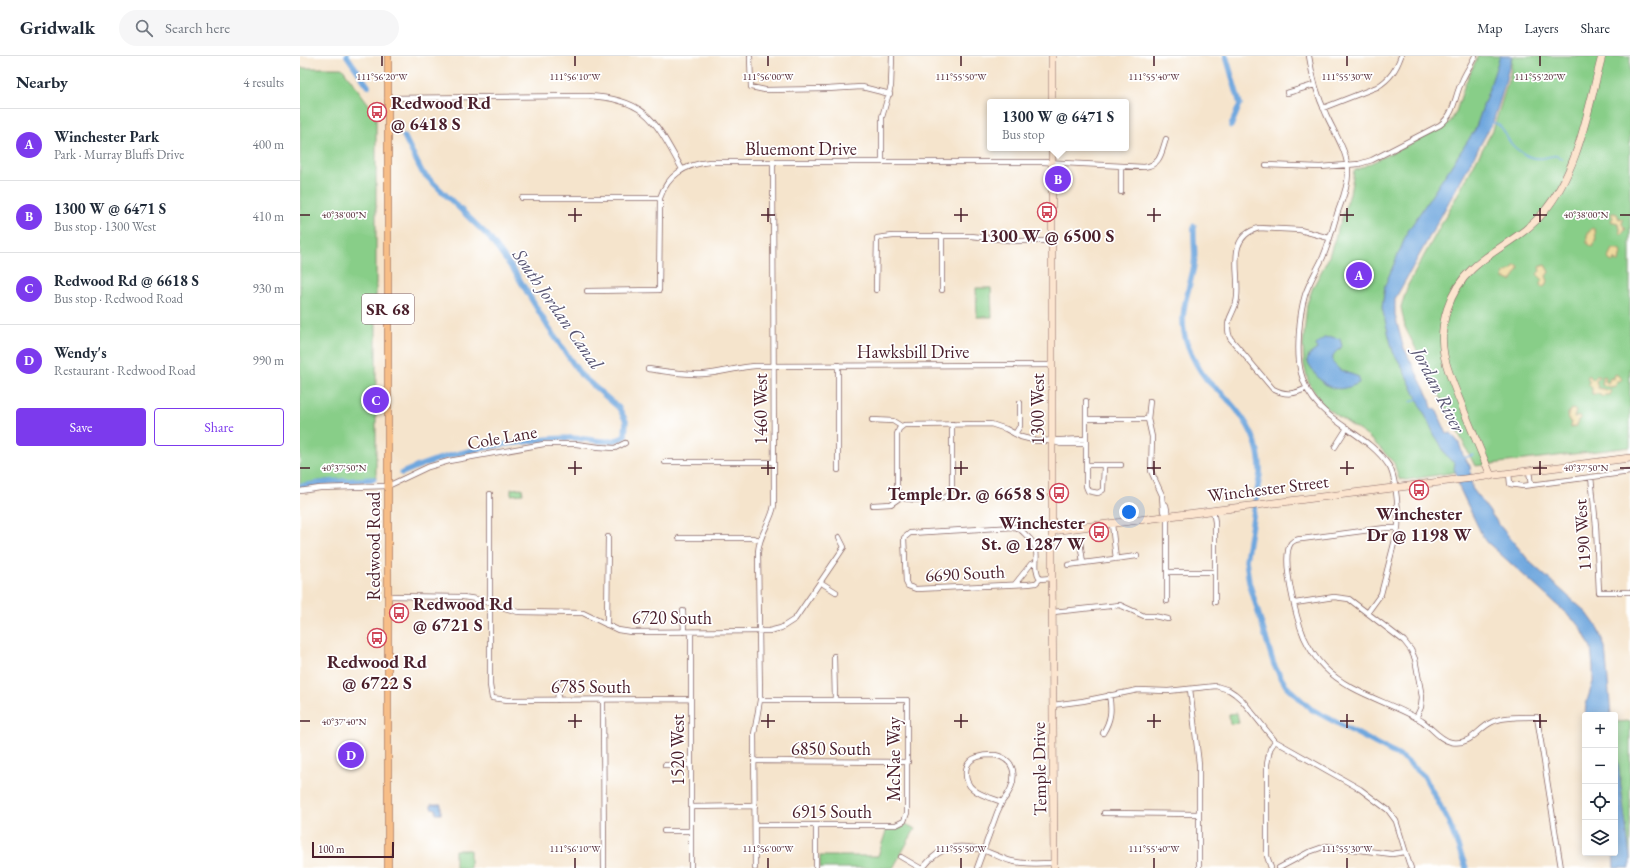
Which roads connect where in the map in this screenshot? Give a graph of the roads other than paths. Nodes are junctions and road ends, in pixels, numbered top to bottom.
1 (388, 56) edge
2 (750, 56) edge
3 (892, 56) edge
4 (1052, 56) edge
5 (1309, 56) edge
6 (1401, 56) edge
7 (1475, 56) edge
8 (1602, 56) edge
9 (1314, 85) junction
10 (1287, 93) dead end
11 (890, 94) junction
12 (387, 98) junction
13 (1052, 99) edge
14 (1323, 108) junction
15 (1166, 139) dead end
16 (1052, 151) edge
17 (882, 162) junction
18 (773, 163) junction
19 (1052, 163) junction
20 (1266, 165) dead end
21 (1347, 165) junction
22 (1121, 166) junction
23 (682, 169) junction
24 (1121, 192) dead end
25 (522, 198) dead end
26 (660, 198) junction
27 (942, 236) junction
28 (1330, 238) junction
29 (1052, 241) junction
30 (876, 290) dead end
31 (942, 290) dead end
32 (587, 291) dead end
33 (838, 365) junction
34 (774, 366) junction
35 (1052, 366) junction
36 (648, 369) dead end
37 (1307, 388) junction
38 (1086, 401) dead end
39 (1150, 401) dead end
40 (1020, 403) dead end
41 (1086, 419) junction
42 (1148, 419) junction
43 (872, 420) dead end
44 (952, 424) junction
45 (901, 426) junction
46 (1346, 428) junction
47 (1015, 434) junction
48 (1052, 441) junction
49 (625, 442) dead end
50 (1086, 442) junction
51 (1336, 447) dead end
52 (1630, 458) edge
53 (665, 462) dead end
54 (774, 462) junction
55 (1122, 464) dead end
56 (1086, 465) junction
57 (1104, 465) junction
58 (838, 470) dead end
59 (1530, 471) junction
60 (1630, 472) edge
61 (1509, 473) junction
62 (1491, 476) junction
63 (1591, 477) junction
64 (1532, 485) junction
65 (388, 486) junction
66 (1395, 487) junction
67 (300, 491) edge
68 (490, 494) dead end
69 (901, 497) junction
70 (873, 505) dead end
71 (1213, 510) junction
72 (1166, 516) junction
73 (1112, 524) junction
74 (1398, 528) junction
75 (1052, 531) junction
76 (608, 537) dead end
77 (840, 537) dead end
78 (679, 538) dead end
79 (760, 540) junction
80 (1080, 541) dead end
81 (1137, 556) dead end
82 (1116, 559) junction
83 (1036, 563) junction
84 (1082, 563) junction
85 (1068, 565) dead end
86 (1167, 572) junction
87 (1215, 572) junction
88 (1052, 578) junction
89 (1040, 579) junction
90 (820, 582) junction
91 (1015, 584) junction
92 (836, 592) dead end
93 (1630, 592) edge
94 (388, 596) junction
95 (1167, 601) dead end
96 (1214, 602) dead end
97 (1295, 603) junction
98 (490, 604) junction
99 (683, 611) dead end
100 (1052, 612) junction
101 (1368, 612) junction
102 (1168, 619) dead end
103 (607, 624) junction
104 (684, 632) junction
105 (691, 632) junction
106 (759, 632) junction
107 (834, 656) dead end
108 (1052, 670) joint
109 (557, 684) dead end
110 (1190, 689) junction
111 (1109, 696) junction
112 (691, 699) junction
113 (558, 700) junction
114 (603, 700) junction
115 (760, 700) junction
116 (835, 700) junction
117 (1053, 705) junction
118 (1416, 718) junction
119 (1103, 733) dead end
120 (1275, 741) junction
121 (754, 762) junction
122 (908, 762) junction
123 (665, 765) dead end
124 (691, 765) junction
125 (1002, 802) junction
126 (755, 806) junction
127 (691, 807) junction
128 (1104, 813) dead end
129 (1199, 814) junction
130 (906, 818) joint
131 (755, 825) junction
132 (816, 825) junction
133 (664, 831) dead end
134 (691, 831) junction
135 (984, 851) junction
136 (1405, 852) junction
137 (901, 857) dead end
138 (1054, 865) edge
139 (388, 868) edge
140 (604, 868) edge
141 (691, 868) edge
142 (755, 868) edge
143 (816, 868) edge
144 (922, 868) edge
145 (977, 868) edge
146 (1199, 868) edge
147 (1271, 868) edge
148 (1279, 868) edge
149 (1411, 868) edge
150 (1561, 868) edge

1 - 12 main road, Redwood Road / SR 68
2 - 11 street
3 - 11 street
4 - 13 main road
5 - 9 street
6 - 14 street
7 - 21 street
8 - 62 main road
9 - 10 street
9 - 14 street
11 - 17 street
12 - 23 street
12 - 65 main road, Redwood Road / SR 68
14 - 21 street
15 - 22 street, Bluemont Drive
16 - 19 main road, 1300 West
17 - 18 street, Bluemont Drive
17 - 19 street, Bluemont Drive
18 - 23 street, Bluemont Drive
18 - 34 street, 1460 West
19 - 22 street, Bluemont Drive
19 - 29 main road, 1300 West
20 - 21 street
21 - 28 street
22 - 24 street
23 - 26 street, Bluemont Drive
25 - 26 street
26 - 32 street, Bluemont Drive
27 - 29 street
27 - 30 street
27 - 31 street
28 - 37 street
28 - 37 street
29 - 35 main road, 1300 West
33 - 34 street, Hawksbill Drive
33 - 35 street, Hawksbill Drive
33 - 58 street
34 - 36 street, Hawksbill Drive
34 - 54 street, 1460 West
35 - 48 main road, 1300 West
37 - 46 street
38 - 41 street
39 - 42 street
40 - 47 street
41 - 42 street
41 - 50 street
42 - 72 street
43 - 45 street
44 - 45 street
44 - 47 street
44 - 69 street
45 - 69 street
46 - 51 street
46 - 66 street
47 - 48 street
48 - 50 street
48 - 75 main road, 1300 West
49 - 65 street, Cole Lane
50 - 56 street
52 - 59 main road, Winchester Street
53 - 54 street
54 - 79 street, 1460 West
55 - 57 street
56 - 57 street
56 - 57 street
59 - 61 main road, Winchester Street
59 - 64 street
60 - 63 street
61 - 62 main road, Winchester Street
61 - 64 street
62 - 66 main road, Winchester Street
63 - 64 street
63 - 93 street, 1190 West
65 - 67 street
65 - 94 main road, Redwood Road / SR 68
66 - 71 main road, Winchester Street
66 - 74 street
68 - 98 street
69 - 70 street
71 - 72 main road, Winchester Street
71 - 87 street
72 - 73 main road, Winchester Street
72 - 86 street
73 - 75 main road, Winchester Street
73 - 82 street
74 - 97 street
74 - 101 street
75 - 88 main road, 1300 West
76 - 103 street
77 - 90 street, 6720 South
78 - 79 street
79 - 106 street, 1460 West
80 - 84 street
81 - 82 street
82 - 84 street
83 - 89 street, 6690 South
83 - 91 street, 6690 South
83 - 91 street, 6690 South
84 - 85 street
86 - 87 street
86 - 95 street
87 - 96 street
88 - 89 street, 6690 South
88 - 100 main road, 1300 West
89 - 91 street, 6690 South
90 - 92 street
90 - 106 street, 6720 South
94 - 98 street, 6720 South
94 - 139 main road, Redwood Road / SR 68
97 - 101 street
97 - 118 street
98 - 103 street, 6720 South
98 - 113 street, 6785 South
99 - 104 street
100 - 102 street
100 - 108 main road, 1300 West
101 - 118 street
103 - 104 street, 6720 South
104 - 105 street, 6720 South
105 - 106 street, 6720 South
105 - 112 street, 1520 West
106 - 115 street, 1460 West
107 - 116 street
108 - 117 main road, Temple Drive
109 - 113 street
110 - 111 street
110 - 120 street
110 - 129 street
111 - 117 street
111 - 119 street
112 - 114 street, 6785 South
112 - 124 street, 1520 West
113 - 114 street, 6785 South
114 - 140 street
115 - 116 street
115 - 121 street, 1460 West
116 - 122 street, McNae Way
117 - 138 main road, Temple Drive
118 - 150 street
120 - 136 street
120 - 147 street
121 - 122 street, 6850 South
121 - 126 street, 1460 West
122 - 130 street, McNae Way
123 - 124 street
124 - 127 street, 1520 West
125 - 125 street
125 - 135 street
126 - 127 street
126 - 131 street, 1460 West
127 - 134 street, 1520 West
128 - 129 street
129 - 146 street
130 - 132 street, 6915 South
131 - 132 street, 6915 South
131 - 142 street, 1460 West
132 - 143 street
133 - 134 street
134 - 141 street, 1520 West
135 - 138 street
135 - 144 street
135 - 145 street
136 - 148 street
136 - 149 street
137 - 144 street

